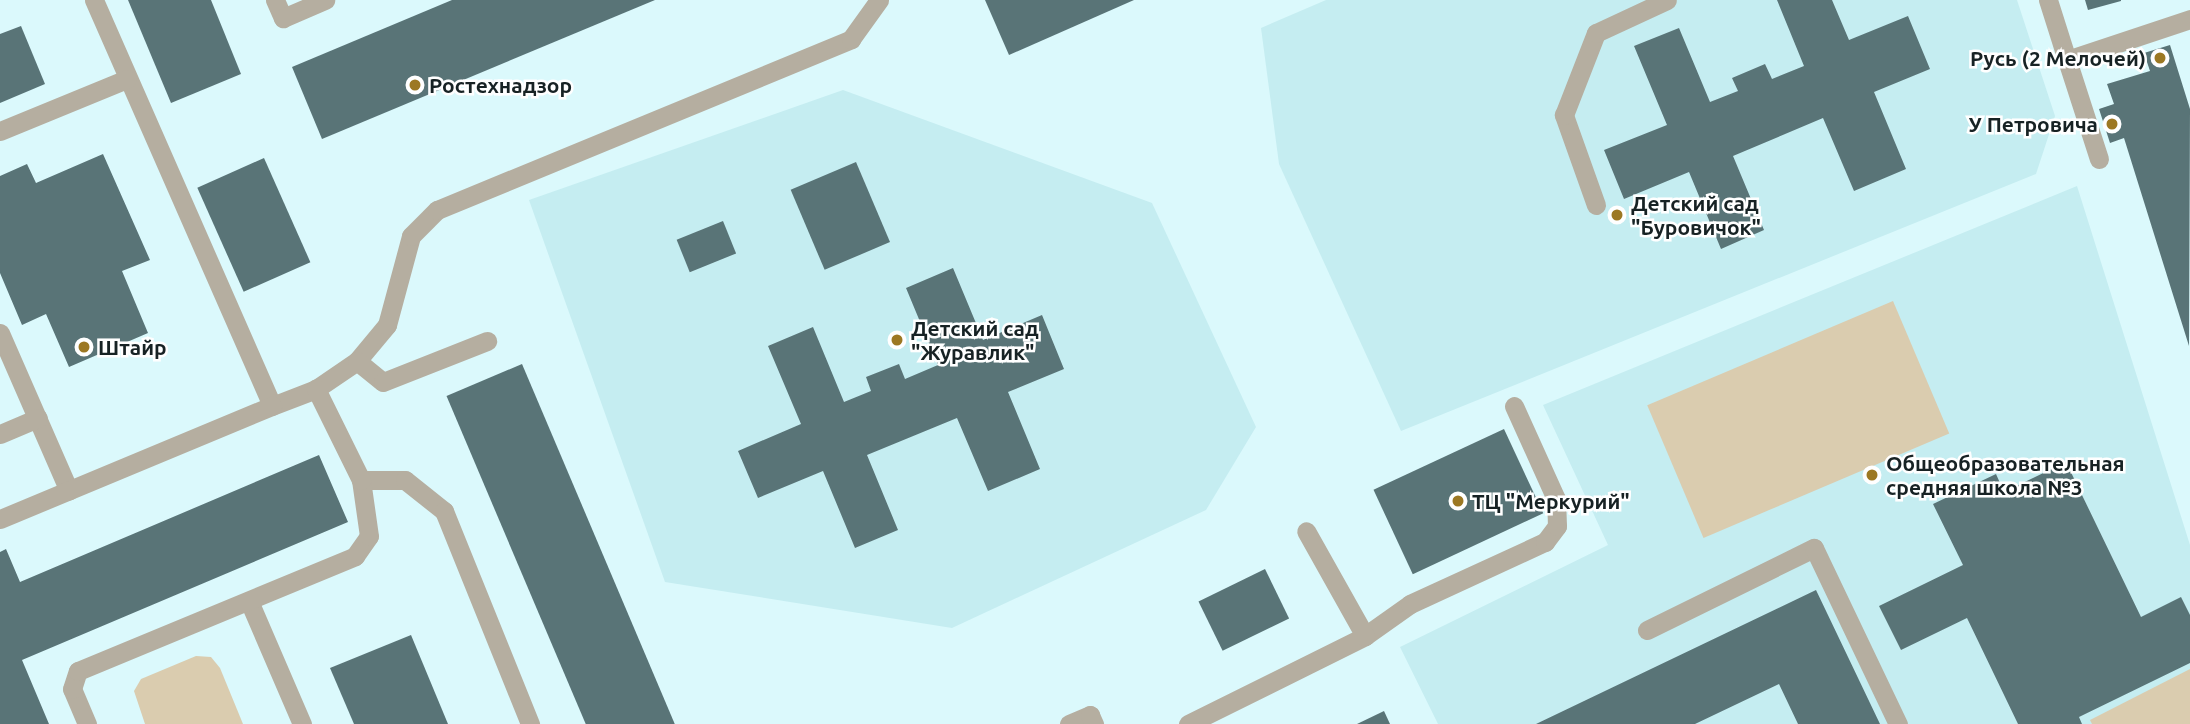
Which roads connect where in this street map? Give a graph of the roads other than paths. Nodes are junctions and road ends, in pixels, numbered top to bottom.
1 (94, 0) edge
2 (275, 0) edge
3 (325, 0) edge
4 (879, 0) edge
5 (1667, 0) edge
6 (2048, 0) edge
7 (2190, 19) edge
8 (2067, 60) junction
9 (127, 79) junction
10 (0, 131) edge
11 (2099, 159) dead end
12 (1596, 205) dead end
13 (0, 333) edge
14 (487, 341) dead end
15 (5, 358) edge
16 (357, 361) junction
17 (316, 389) junction
18 (272, 406) junction
19 (1514, 406) dead end
20 (38, 418) junction
21 (0, 434) edge
22 (360, 480) junction
23 (69, 491) junction
24 (0, 519) edge
25 (1306, 531) dead end
26 (249, 601) junction
27 (1647, 630) dead end
28 (1365, 636) junction
29 (87, 724) edge
30 (302, 724) edge
31 (530, 724) edge
32 (1069, 724) edge
33 (1094, 724) edge
34 (1188, 724) edge
35 (1898, 724) edge

1 - 9 lane
2 - 3 lane
4 - 16 lane
5 - 12 lane
6 - 8 lane
7 - 8 lane
8 - 11 lane
9 - 10 lane
9 - 18 lane
13 - 15 lane
14 - 16 lane
15 - 20 lane
16 - 17 lane
17 - 18 lane
17 - 22 lane
18 - 23 lane
19 - 28 lane
20 - 21 lane
20 - 23 lane
22 - 26 lane
22 - 31 lane
23 - 24 lane
25 - 28 lane
26 - 29 lane
26 - 30 lane
27 - 35 lane
28 - 34 lane
32 - 33 lane

